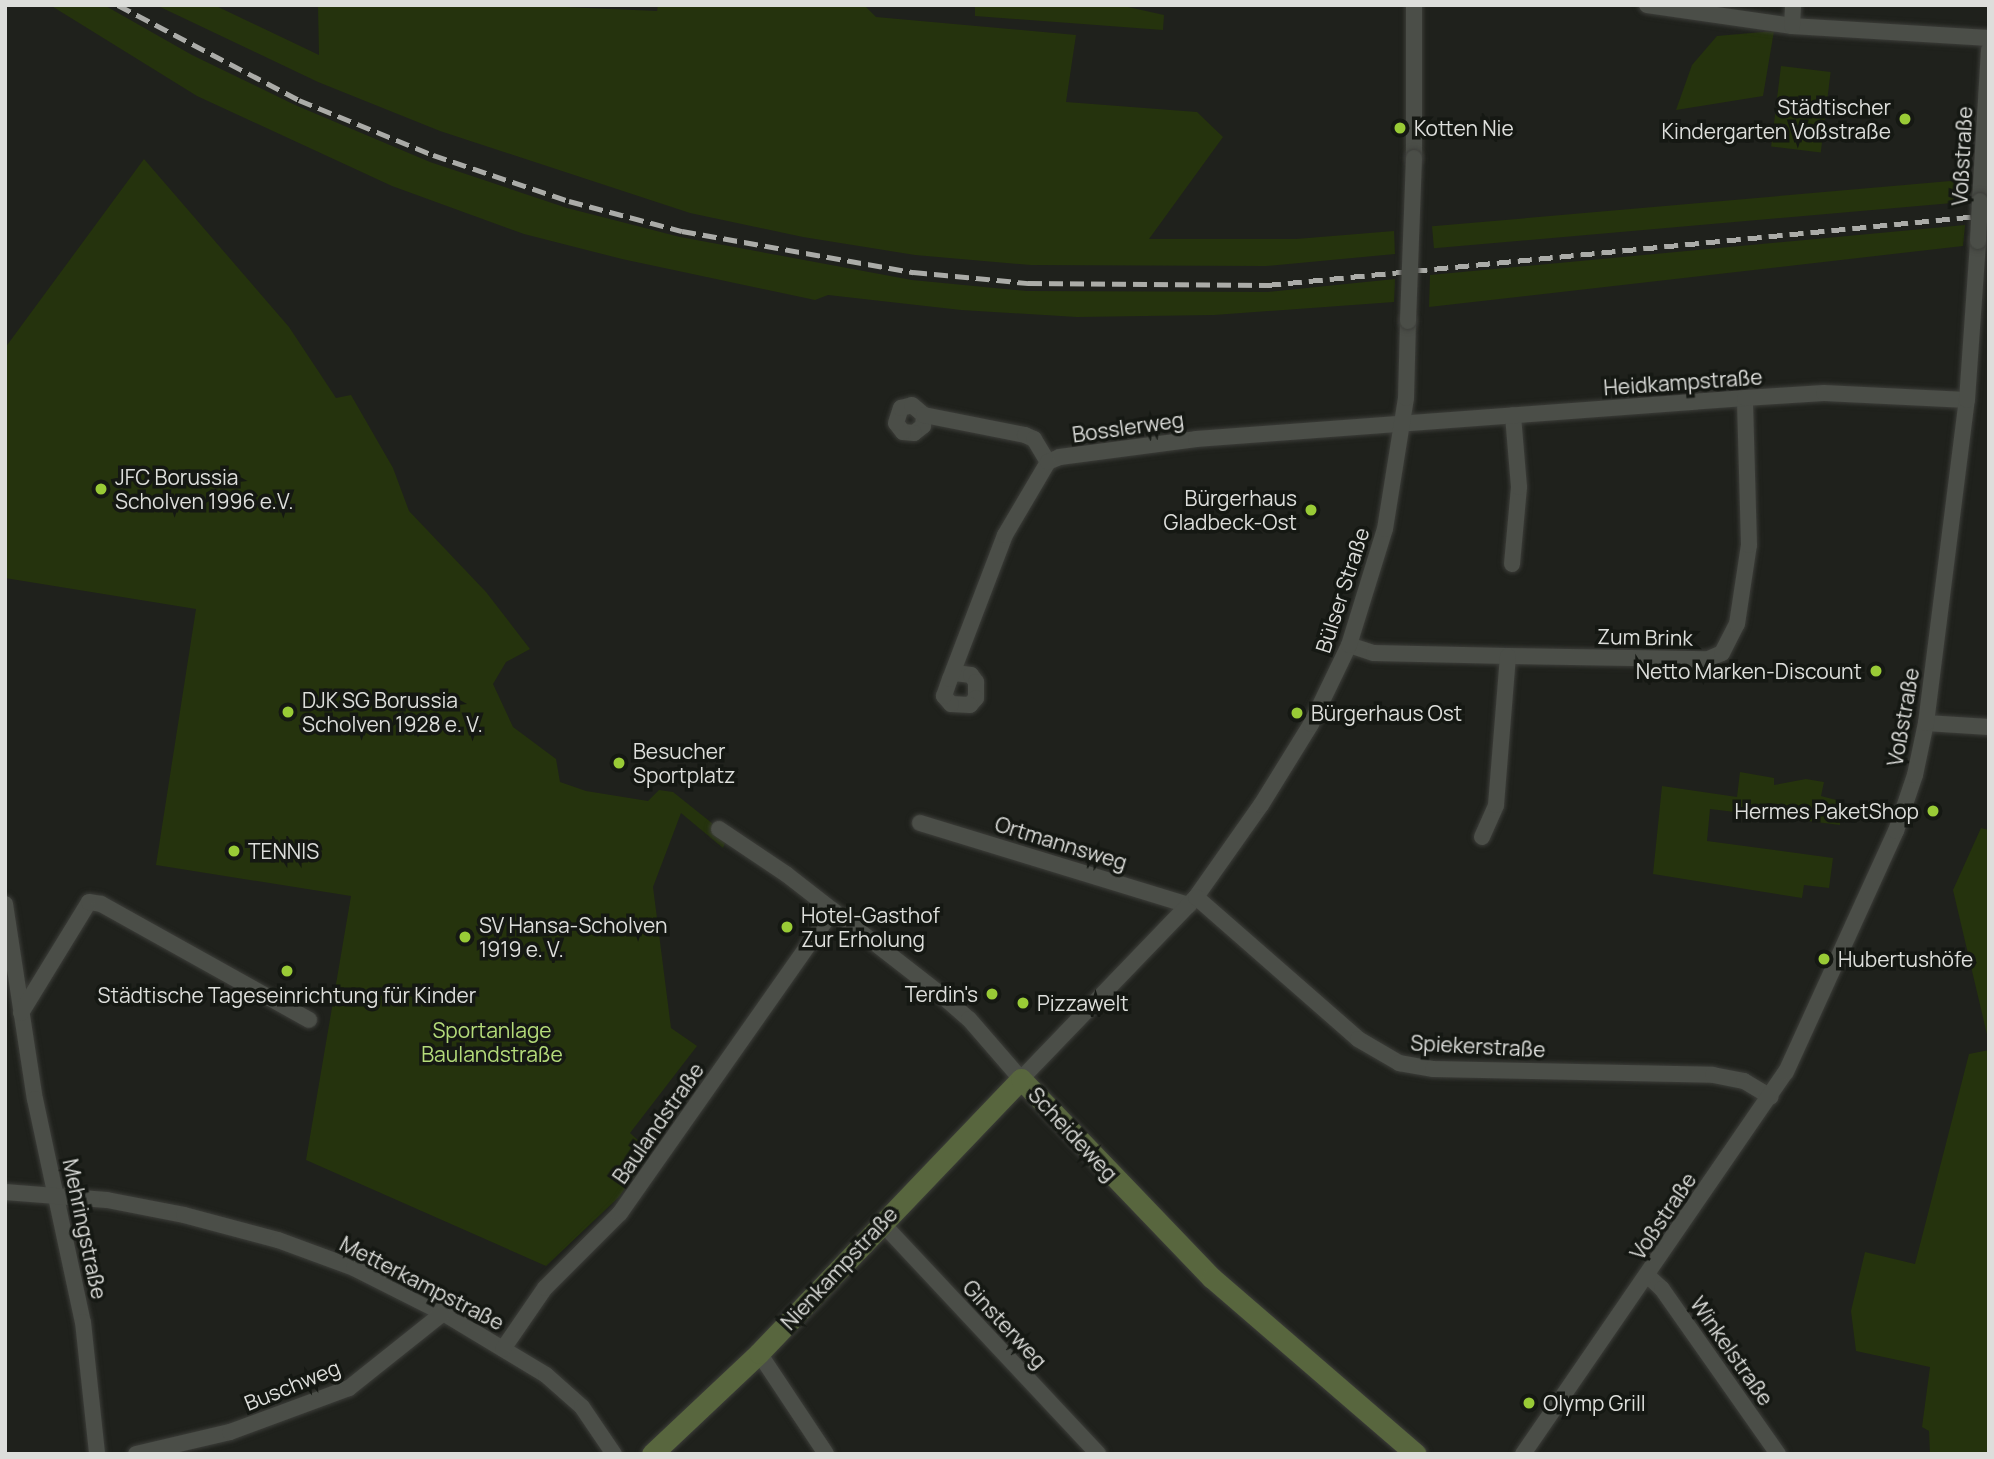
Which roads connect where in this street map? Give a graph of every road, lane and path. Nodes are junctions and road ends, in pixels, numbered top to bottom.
1 (1414, 5) edge
2 (1647, 5) edge
3 (1793, 5) edge
4 (1793, 26) junction
5 (1989, 38) edge
6 (1989, 50) edge
7 (1745, 398) junction
8 (1967, 400) junction
9 (924, 415) dead end
10 (1513, 415) junction
11 (1403, 425) junction
12 (1048, 462) junction
13 (1512, 564) dead end
14 (1349, 645) junction
15 (1508, 656) junction
16 (955, 673) dead end
17 (1926, 723) junction
18 (1989, 727) edge
19 (920, 823) dead end
20 (719, 829) dead end
21 (1482, 837) dead end
22 (1192, 901) junction
23 (5, 904) edge
24 (833, 910) junction
25 (21, 1013) junction
26 (309, 1020) dead end
27 (1021, 1079) junction
28 (1770, 1097) junction
29 (5, 1192) edge
30 (57, 1194) junction
31 (882, 1223) junction
32 (1648, 1276) junction
33 (443, 1313) junction
34 (503, 1349) junction
35 (759, 1353) junction
36 (97, 1454) edge
37 (136, 1454) edge
38 (614, 1454) edge
39 (652, 1454) edge
40 (827, 1454) edge
41 (1098, 1454) edge
42 (1416, 1454) edge
43 (1523, 1454) edge
44 (1778, 1454) edge

1 - 11 street, Bülser Straße, bridge
2 - 4 street
3 - 4 street
4 - 5 street
6 - 8 street, Voßstraße, bridge
7 - 8 street, Heidkampstraße
7 - 10 street, Heidkampstraße
7 - 15 street, Zum Brink
8 - 17 street, Voßstraße
9 - 12 street
10 - 11 street, Heidkampstraße
10 - 13 street
11 - 12 street, Bosslerweg
11 - 14 street, Bülser Straße
12 - 16 street, Bosslerweg
14 - 15 street, Zum Brink
14 - 22 street, Bülser Straße
15 - 21 street
17 - 18 street
17 - 28 street, Voßstraße
19 - 22 street, Ortmannsweg
20 - 24 street, Scheideweg
22 - 27 street, Bülser Straße
22 - 28 street, Spiekerstraße
23 - 25 street, Mehringstraße
24 - 27 street, Scheideweg
24 - 34 street, Baulandstraße
25 - 26 street
25 - 30 street, Mehringstraße
27 - 31 street, Nienkampstraße
27 - 42 street, Scheideweg
28 - 32 street, Voßstraße
29 - 30 street, Metterkampstraße
30 - 33 street, Metterkampstraße
30 - 36 street, Mehringstraße
31 - 35 street, Nienkampstraße
31 - 41 street, Ginsterweg
32 - 43 street, Voßstraße
32 - 44 street, Winkelstraße
33 - 34 street, Metterkampstraße
33 - 37 street, Buschweg
34 - 38 street, Metterkampstraße
35 - 39 street, Nienkampstraße
35 - 40 street

